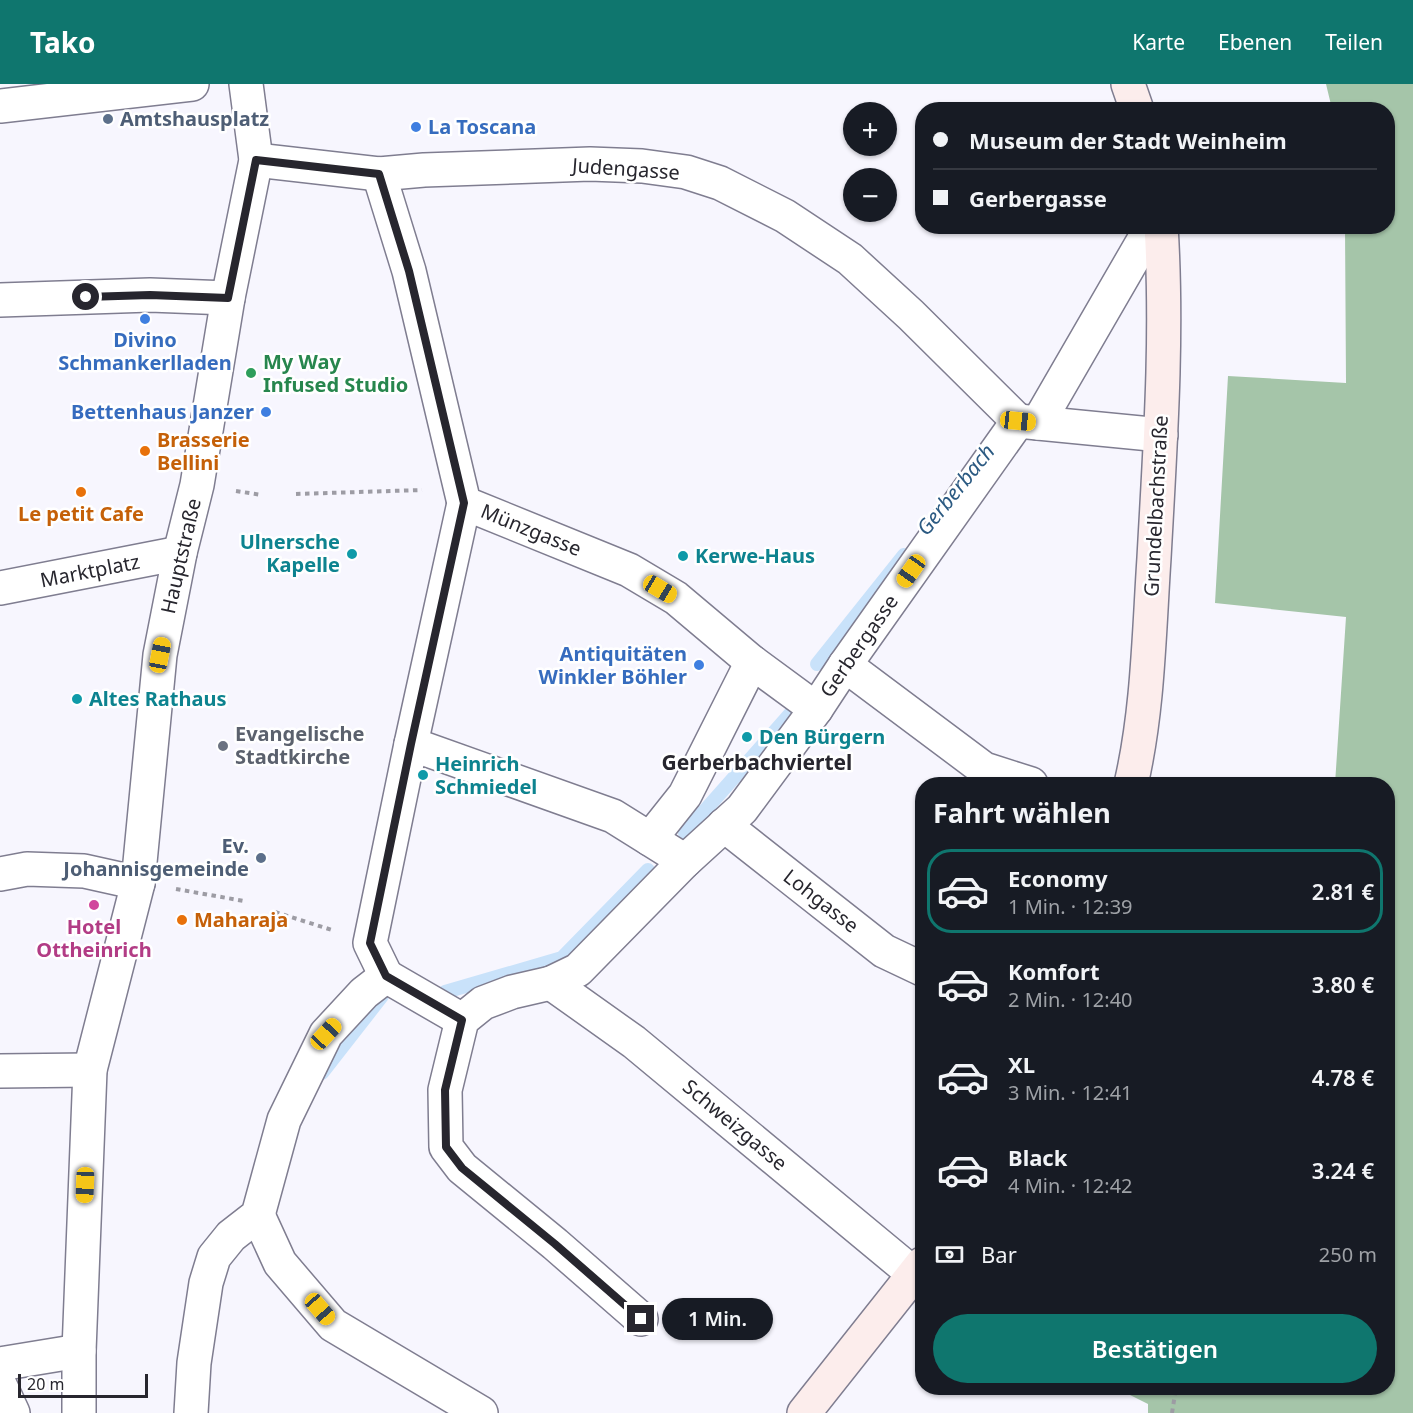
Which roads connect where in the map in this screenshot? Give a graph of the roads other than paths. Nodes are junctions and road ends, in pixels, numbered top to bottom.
1 (192, 84) edge
2 (246, 84) edge
3 (1128, 84) edge
4 (1134, 102) edge
5 (0, 106) edge
6 (256, 160) junction
7 (379, 174) junction
8 (1147, 234) edge
9 (1161, 234) edge
10 (228, 298) junction
11 (0, 300) edge
12 (1028, 422) junction
13 (1161, 435) junction
14 (464, 503) junction
15 (180, 553) junction
16 (0, 588) edge
17 (752, 662) junction
18 (845, 665) junction
19 (816, 709) junction
20 (411, 744) junction
21 (1009, 777) edge
22 (1132, 777) edge
23 (724, 825) junction
24 (650, 839) junction
25 (685, 861) junction
26 (0, 874) edge
27 (138, 883) junction
28 (915, 966) edge
29 (386, 976) junction
30 (551, 983) junction
31 (462, 1020) junction
32 (90, 1070) junction
33 (0, 1071) edge
34 (258, 1215) junction
35 (915, 1266) edge
36 (915, 1274) edge
37 (641, 1319) dead end
38 (79, 1351) junction
39 (0, 1364) edge
40 (0, 1385) edge
41 (14, 1413) edge
42 (79, 1413) edge
43 (191, 1413) edge
44 (481, 1413) edge
45 (804, 1413) edge

1 - 5 street
2 - 6 street, Hauptstraße
3 - 4 main road
6 - 7 street, Judengasse
6 - 10 street, Hauptstraße
7 - 12 street, Judengasse
7 - 14 street, Münzgasse
8 - 12 street, Gerbergasse
9 - 13 main road, Grundelbachstraße
10 - 11 street
10 - 15 street, Hauptstraße
12 - 13 street
12 - 18 street, Gerbergasse
13 - 22 main road, Grundelbachstraße
14 - 17 street, Münzgasse
14 - 20 street
15 - 16 street, Marktplatz
15 - 27 street, Hauptstraße
17 - 19 street, Münzgasse
17 - 24 street
18 - 19 street, Gerbergasse
18 - 21 street
19 - 23 street, Gerbergasse
20 - 24 street
20 - 29 street
23 - 25 street, Gerbergasse
23 - 28 street, Lohgasse
24 - 25 street
25 - 30 street, Gerbergasse
26 - 27 street
27 - 32 street, Hauptstraße
29 - 31 street
29 - 34 street
30 - 31 street, Gerbergasse
30 - 35 street, Schweizgasse
31 - 37 street
32 - 33 street
32 - 38 street, Hauptstraße
34 - 43 street
34 - 44 street
36 - 45 main road
38 - 39 street
38 - 42 street, Hauptstraße
40 - 41 street

